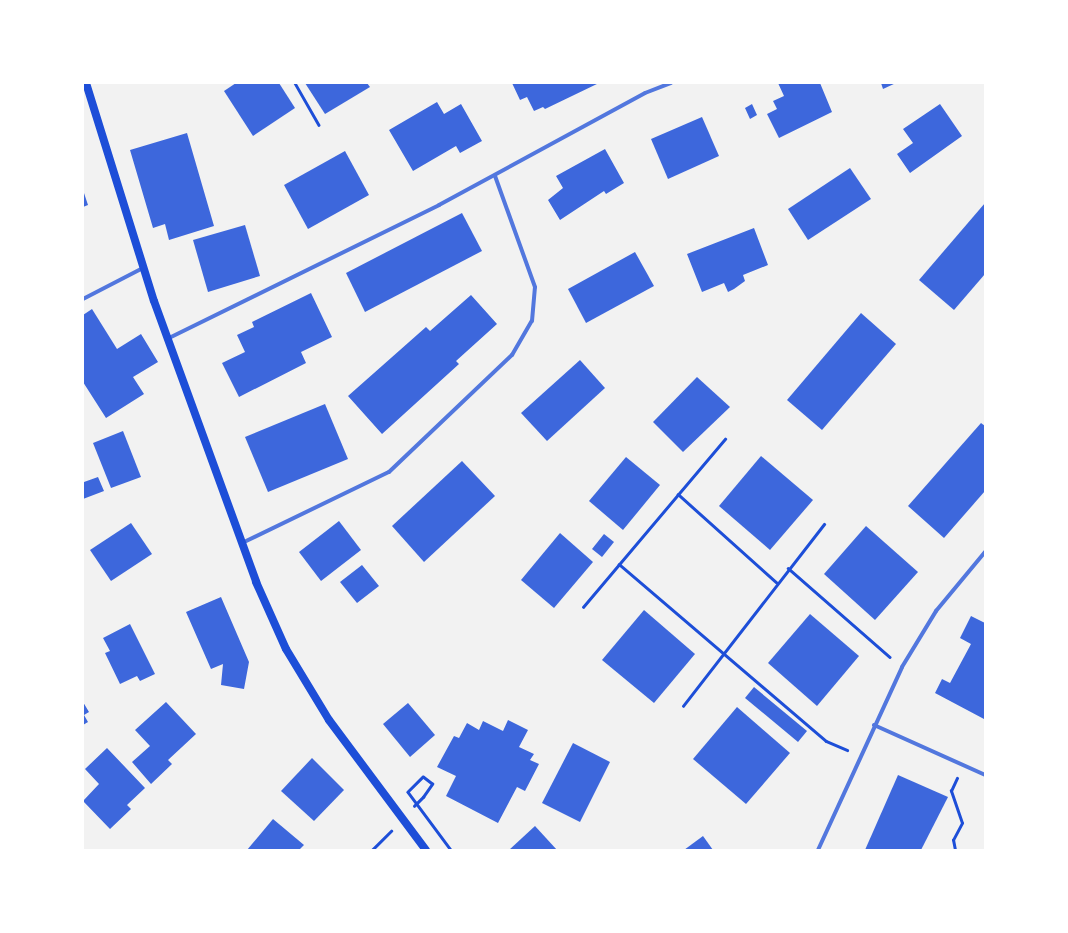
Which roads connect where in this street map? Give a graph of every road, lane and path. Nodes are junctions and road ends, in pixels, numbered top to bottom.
1 (86, 83) edge
2 (295, 83) edge
3 (671, 83) edge
4 (319, 125) dead end
5 (495, 176) junction
6 (143, 268) junction
7 (83, 299) edge
8 (167, 340) junction
9 (725, 439) dead end
10 (678, 494) junction
11 (824, 524) dead end
12 (241, 543) junction
13 (985, 552) edge
14 (619, 564) junction
15 (788, 568) junction
16 (776, 582) junction
17 (583, 607) dead end
18 (726, 655) junction
19 (902, 667) junction
20 (683, 706) dead end
21 (874, 725) junction
22 (861, 755) junction
23 (962, 764) junction
24 (985, 774) edge
25 (423, 796) dead end
26 (386, 836) dead end
27 (372, 850) edge
28 (426, 850) edge
29 (451, 850) edge
30 (818, 850) edge
31 (955, 850) edge

1 - 6 main road
2 - 4 path
3 - 5 street
5 - 8 street
5 - 12 street
6 - 7 street
6 - 8 main road
8 - 12 main road
9 - 10 path
10 - 14 path
10 - 16 path
11 - 15 path
12 - 28 main road
13 - 19 street
14 - 17 path
14 - 18 path
15 - 16 path
15 - 19 path
16 - 18 path
18 - 20 path
18 - 22 path
19 - 21 street
21 - 22 street
21 - 23 street
22 - 30 street
23 - 24 street
23 - 31 path
25 - 29 path
26 - 27 path

